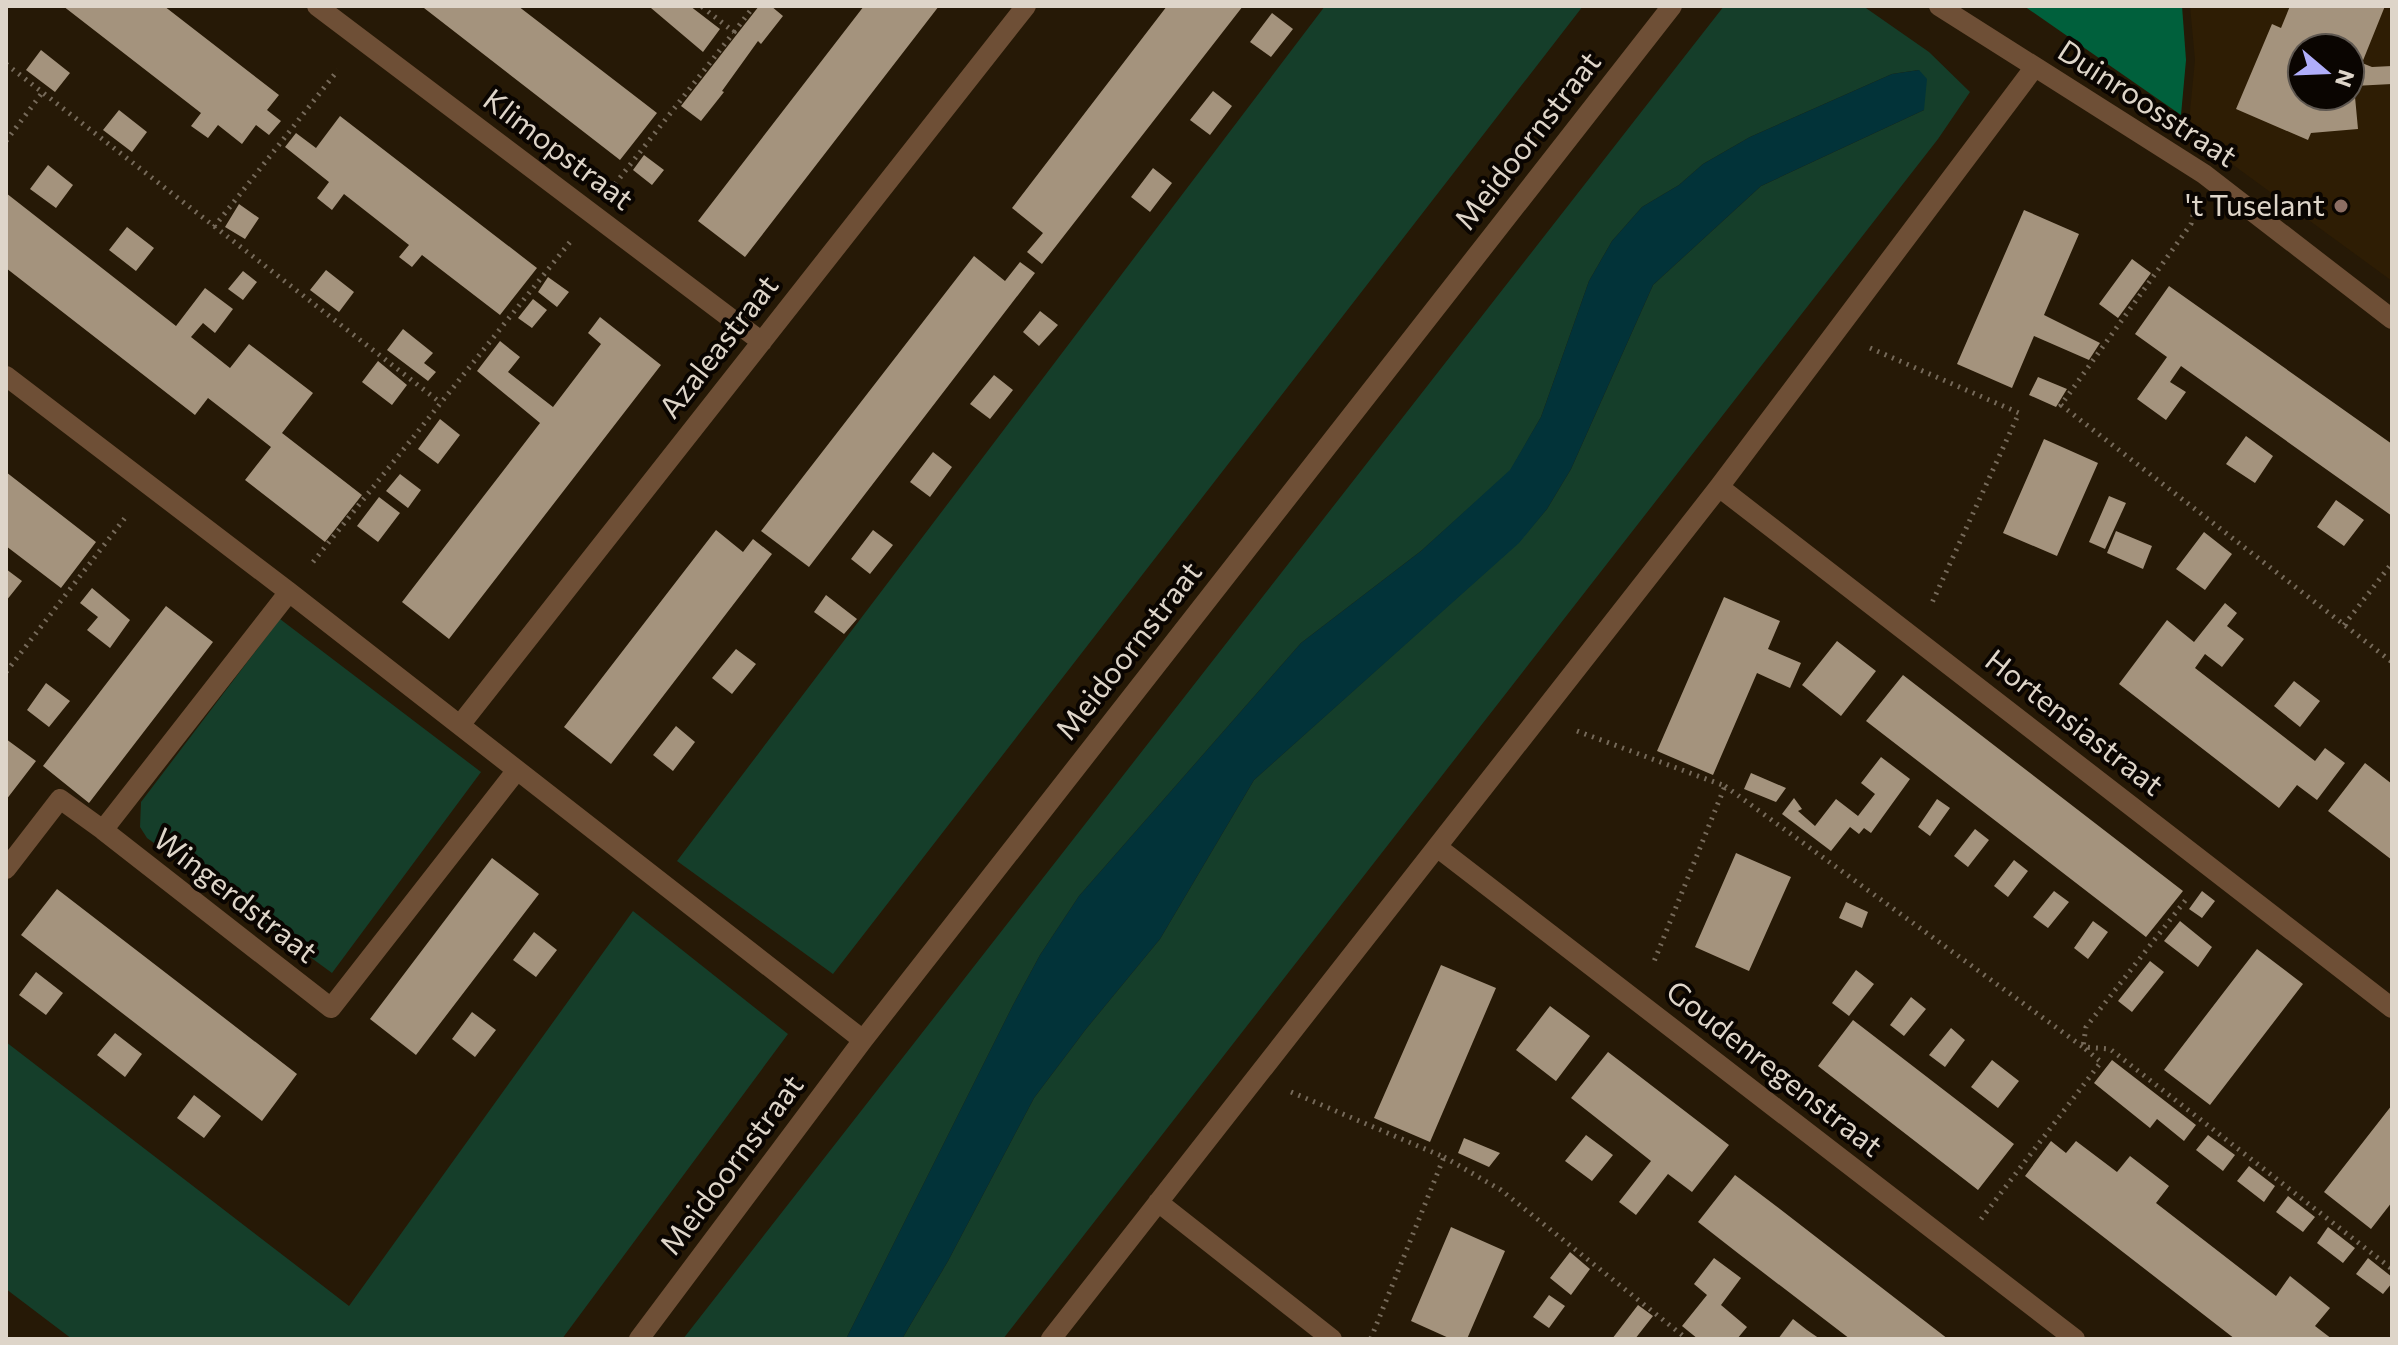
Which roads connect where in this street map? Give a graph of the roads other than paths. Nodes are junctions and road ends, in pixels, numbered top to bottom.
1 (317, 6) edge
2 (1026, 6) edge
3 (1672, 6) edge
4 (1939, 6) edge
5 (2034, 68) junction
6 (2392, 319) edge
7 (762, 342) junction
8 (6, 376) edge
9 (1719, 487) junction
10 (289, 592) junction
11 (460, 725) junction
12 (517, 770) junction
13 (103, 830) junction
14 (1437, 847) junction
15 (6, 869) edge
16 (2392, 1008) edge
17 (863, 1040) junction
18 (1158, 1202) junction
19 (639, 1339) edge
20 (1051, 1339) edge
21 (1332, 1339) edge
22 (2075, 1339) edge

1 - 7 street, Klimopstraat
2 - 7 street, Azaleastraat
3 - 17 street, Meidoornstraat
4 - 5 street, Duinroosstraat
5 - 6 street, Duinroosstraat
5 - 9 street
7 - 11 street, Azaleastraat
8 - 10 street
9 - 14 street
9 - 16 street, Hortensiastraat
10 - 11 street
10 - 13 street
11 - 12 street
12 - 13 street, Wingerdstraat
12 - 17 street
13 - 15 street
14 - 18 street
14 - 22 street, Goudenregenstraat
17 - 19 street, Meidoornstraat
18 - 20 street
18 - 21 street

